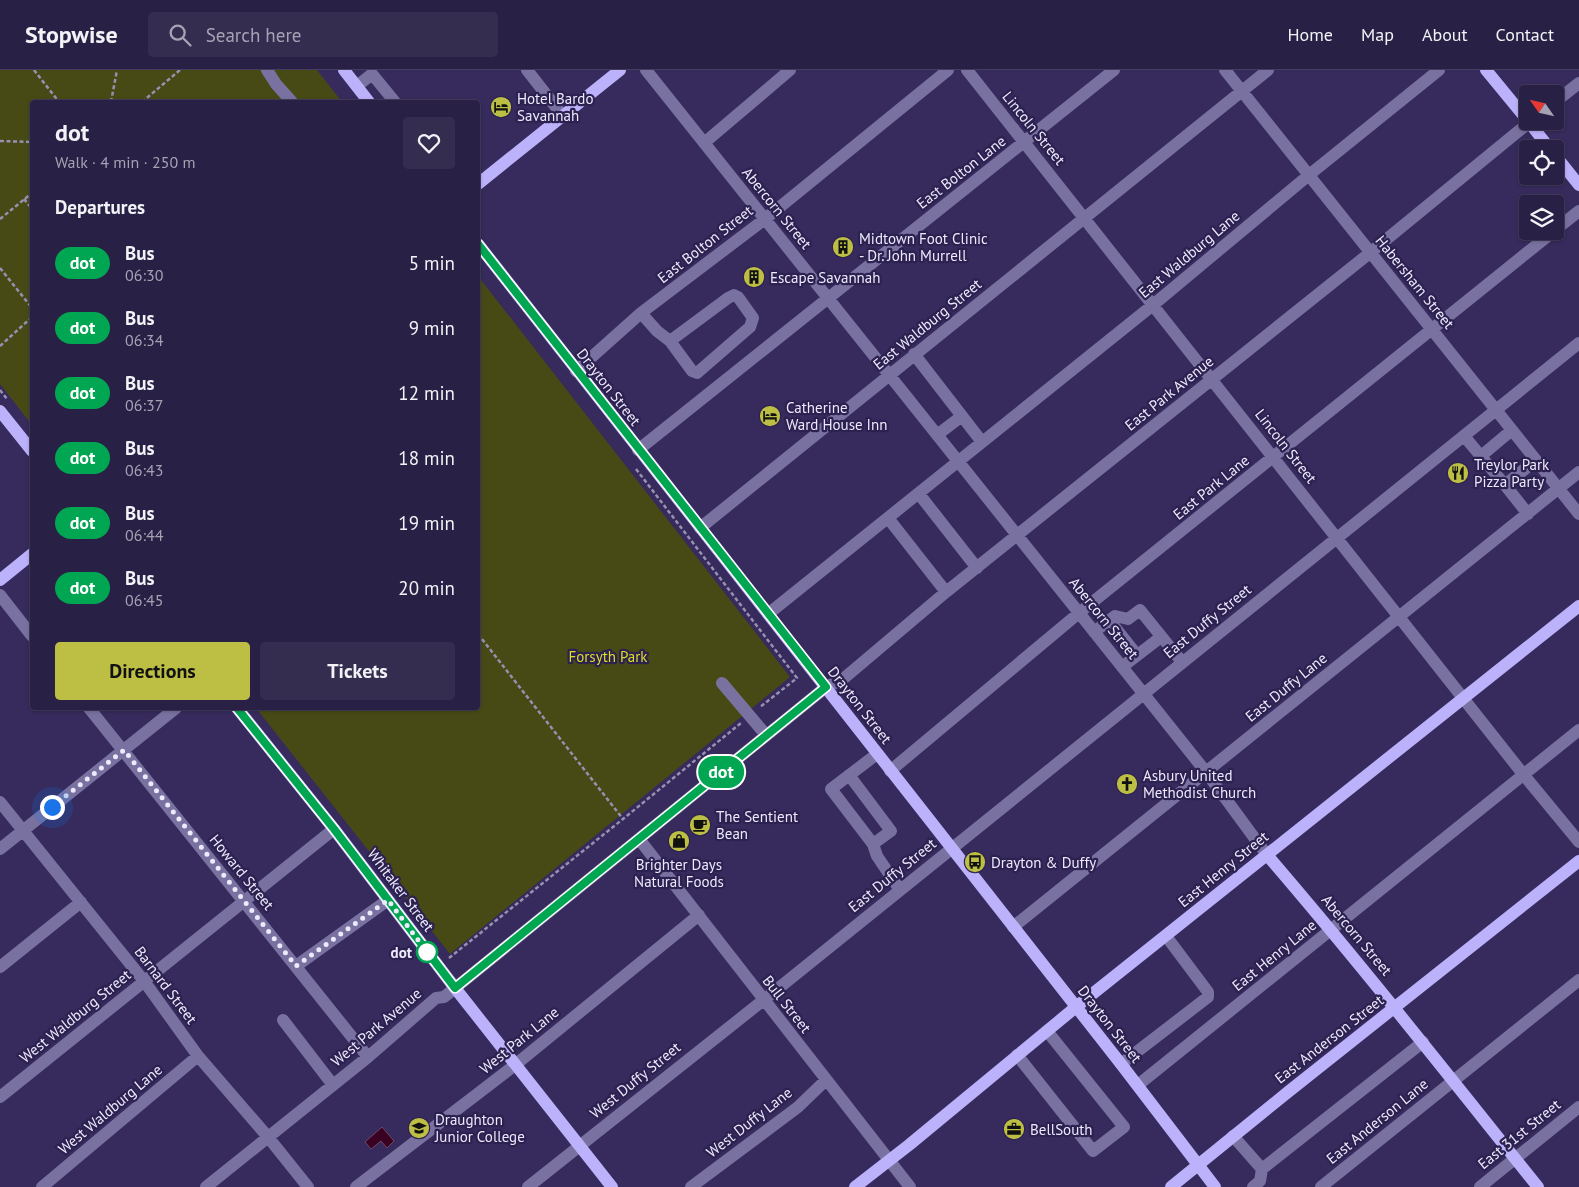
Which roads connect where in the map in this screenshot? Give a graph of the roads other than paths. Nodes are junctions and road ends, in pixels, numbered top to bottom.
1 (267, 70) edge
2 (344, 70) edge
3 (527, 70) edge
4 (620, 70) edge
5 (646, 70) edge
6 (790, 70) edge
7 (948, 70) edge
8 (967, 70) edge
9 (1114, 70) edge
10 (1225, 70) edge
11 (1268, 70) edge
12 (1439, 70) edge
13 (1486, 70) edge
14 (1579, 83) edge
15 (357, 86) junction
16 (1242, 91) junction
17 (1564, 95) edge
18 (290, 100) edge
19 (368, 100) edge
20 (393, 100) edge
21 (1519, 110) edge
22 (563, 116) junction
23 (1519, 130) edge
24 (1535, 130) edge
25 (1543, 140) edge
26 (1025, 142) junction
27 (704, 143) junction
28 (1564, 166) edge
29 (1309, 175) junction
30 (480, 182) edge
31 (1579, 185) edge
32 (1579, 210) edge
33 (1085, 218) junction
34 (765, 219) junction
35 (1564, 223) edge
36 (1543, 240) edge
37 (480, 247) edge
38 (1370, 252) junction
39 (828, 298) junction
40 (1153, 305) junction
41 (641, 314) junction
42 (1433, 330) junction
43 (670, 341) junction
44 (1579, 343) edge
45 (914, 354) junction
46 (576, 371) junction
47 (889, 375) junction
48 (1212, 379) junction
49 (1496, 410) junction
50 (0, 411) edge
51 (962, 416) junction
52 (1512, 430) junction
53 (937, 435) junction
54 (1464, 436) junction
55 (982, 442) junction
56 (30, 448) edge
57 (638, 450) junction
58 (1481, 456) junction
59 (1274, 457) junction
60 (1536, 460) junction
61 (958, 461) junction
62 (1579, 472) edge
63 (1505, 485) junction
64 (1559, 489) junction
65 (919, 494) junction
66 (1528, 514) junction
67 (1579, 514) edge
68 (888, 518) junction
69 (700, 528) junction
70 (1018, 536) junction
71 (1337, 538) junction
72 (30, 556) edge
73 (978, 568) junction
74 (0, 580) edge
75 (946, 592) junction
76 (0, 595) edge
77 (1579, 606) edge
78 (1080, 613) junction
79 (768, 614) junction
80 (1400, 617) junction
81 (1109, 620) junction
82 (1094, 632) junction
83 (30, 633) edge
84 (1161, 637) junction
85 (1137, 655) junction
86 (1182, 662) junction
87 (1122, 667) junction
88 (722, 683) dead end
89 (826, 687) junction
90 (1143, 693) junction
91 (1464, 698) junction
92 (92, 710) edge
93 (174, 710) edge
94 (239, 710) edge
95 (1579, 730) edge
96 (766, 735) junction
97 (124, 750) junction
98 (877, 754) junction
99 (890, 771) junction
100 (1206, 772) junction
101 (1524, 774) junction
102 (849, 775) junction
103 (0, 802) edge
104 (334, 829) junction
105 (23, 830) junction
106 (644, 835) junction
107 (1579, 842) edge
108 (873, 844) junction
109 (952, 848) junction
110 (0, 849) edge
111 (1267, 855) junction
112 (1579, 861) edge
113 (900, 890) junction
114 (388, 900) junction
115 (244, 901) junction
116 (81, 902) junction
117 (699, 915) junction
118 (1013, 927) junction
119 (1332, 929) junction
120 (1166, 936) junction
121 (296, 966) junction
122 (0, 967) edge
123 (1579, 980) edge
124 (144, 981) junction
125 (455, 988) junction
126 (763, 1000) junction
127 (1076, 1007) junction
128 (1395, 1007) junction
129 (282, 1020) dead end
130 (1047, 1031) junction
131 (1423, 1042) junction
132 (1017, 1055) junction
133 (198, 1056) junction
134 (368, 1057) junction
135 (1121, 1064) junction
136 (515, 1065) junction
137 (826, 1080) junction
138 (1453, 1081) junction
139 (334, 1085) junction
140 (1138, 1085) junction
141 (0, 1097) edge
142 (1579, 1107) edge
143 (1233, 1136) junction
144 (268, 1137) junction
145 (579, 1146) junction
146 (1515, 1159) junction
147 (890, 1161) junction
148 (1197, 1165) junction
149 (1262, 1169) junction
150 (42, 1187) edge
151 (206, 1187) edge
152 (308, 1187) edge
153 (356, 1187) edge
154 (528, 1187) edge
155 (612, 1187) edge
156 (691, 1187) edge
157 (855, 1187) edge
158 (910, 1187) edge
159 (1171, 1187) edge
160 (1215, 1187) edge
161 (1253, 1187) edge
162 (1321, 1187) edge
163 (1480, 1187) edge
164 (1538, 1187) edge

1 - 18 street
2 - 15 main road
3 - 22 street
4 - 22 main road
5 - 27 street, Abercorn Street
6 - 27 street
7 - 34 street, East Bolton Street
8 - 26 street, Lincoln Street
9 - 26 street, East Bolton Lane
10 - 16 street, Habersham Street
11 - 16 street, East Waldburg Street
12 - 29 street, East Waldburg Lane
13 - 21 main road
14 - 17 street
15 - 19 main road
15 - 20 street
16 - 29 street, Habersham Street
16 - 33 street, East Waldburg Street
22 - 30 main road
23 - 38 street, East Park Avenue
24 - 25 main road
26 - 33 street, Lincoln Street
26 - 39 street, East Bolton Lane
27 - 34 street, Abercorn Street
28 - 31 main road
29 - 38 street, Habersham Street
29 - 40 street, East Waldburg Lane
32 - 35 street, East Park Lane
33 - 40 street, Lincoln Street
33 - 45 street, East Waldburg Street
34 - 39 street, Abercorn Street
34 - 41 street, East Bolton Street
36 - 42 street, East Park Lane
37 - 46 main road, Drayton Street
38 - 42 street, Habersham Street
38 - 48 street, East Park Avenue
39 - 47 street, Abercorn Street
39 - 57 street, East Bolton Lane
40 - 48 street, Lincoln Street
40 - 55 street, East Waldburg Lane
41 - 43 street
41 - 46 street, East Bolton Street
42 - 49 street, Habersham Street
42 - 59 street, East Park Lane
43 - 43 street
44 - 49 street, East Duffy Street
45 - 47 street, East Waldburg Street
45 - 51 street
46 - 57 main road, Drayton Street
47 - 53 street, Abercorn Street
47 - 69 street, East Waldburg Street
48 - 59 street, Lincoln Street
48 - 70 street, East Park Avenue
49 - 52 street, Habersham Street
49 - 54 street, East Duffy Street
50 - 56 main road
51 - 53 street
51 - 55 street
52 - 58 street
52 - 60 street, Habersham Street
53 - 61 street, Abercorn Street
54 - 58 street
54 - 71 street, East Duffy Street
55 - 61 street, East Waldburg Lane
57 - 69 main road, Drayton Street
58 - 63 street
59 - 71 street, Lincoln Street
59 - 78 street, East Park Lane
60 - 63 street
60 - 64 street, Habersham Street
61 - 65 street, East Waldburg Lane
61 - 70 street, Abercorn Street
62 - 64 street, East Duffy Lane
63 - 66 street
64 - 66 street, East Duffy Lane
64 - 67 street, Habersham Street
65 - 68 street, East Waldburg Lane
65 - 73 street
66 - 80 street, East Duffy Lane
68 - 75 street
68 - 79 street, East Waldburg Lane
69 - 79 main road, Drayton Street
70 - 73 street, East Park Avenue
70 - 78 street, Abercorn Street
71 - 80 street, Lincoln Street
71 - 86 street, East Duffy Street
72 - 74 main road
73 - 75 street, East Park Avenue
75 - 89 street, East Park Avenue
76 - 83 street
77 - 91 main road, East Henry Street
78 - 82 street, Abercorn Street
78 - 99 street, East Park Lane
79 - 89 main road, Drayton Street
80 - 91 street, Lincoln Street
80 - 100 street, East Duffy Lane
81 - 82 street
81 - 84 street
81 - 85 street
82 - 87 street, Abercorn Street
84 - 85 street
84 - 86 street
85 - 87 street
86 - 90 street, East Duffy Street
87 - 90 street, Abercorn Street
88 - 96 street
89 - 96 street, East Park Avenue
89 - 98 main road, Drayton Street
90 - 100 street, Abercorn Street
90 - 109 street, East Duffy Street
91 - 101 street, Lincoln Street
91 - 111 main road, East Henry Street
92 - 97 street, Howard Street
93 - 97 street
94 - 104 main road, Whitaker Street
95 - 101 street, East Henry Lane
96 - 106 street
97 - 105 street
97 - 115 street, Howard Street
98 - 99 main road, Drayton Street
98 - 102 street
99 - 109 main road, Drayton Street
100 - 111 street, Abercorn Street
100 - 118 street, East Duffy Lane
101 - 107 street, Lincoln Street
101 - 119 street, East Henry Lane
102 - 108 street
102 - 108 street
103 - 105 street, Barnard Street
104 - 114 main road, Whitaker Street
104 - 115 street, West Waldburg Street
105 - 110 street
105 - 116 street, Barnard Street
106 - 117 street, Bull Street
106 - 125 street, West Park Avenue
108 - 113 street
109 - 113 street, East Duffy Street
109 - 118 main road, Drayton Street
111 - 119 main road, Abercorn Street
111 - 120 main road, East Henry Street
112 - 128 main road, East Anderson Street
113 - 126 street, East Duffy Street
114 - 121 street
114 - 125 main road, Whitaker Street
115 - 121 street, Howard Street
115 - 124 street, West Waldburg Street
116 - 122 street
116 - 124 street, Barnard Street
117 - 126 street, Bull Street
117 - 136 street, West Park Lane
118 - 127 main road, Drayton Street
119 - 128 main road, Abercorn Street
119 - 140 street, East Henry Lane
120 - 127 main road, East Henry Street
120 - 135 street
121 - 134 street, Howard Street
123 - 138 street, East Anderson Lane
124 - 133 street, Barnard Street
124 - 141 street, West Waldburg Street
125 - 134 street, West Park Avenue
125 - 136 main road, Whitaker Street
126 - 137 street, Bull Street
126 - 145 street, West Duffy Street
127 - 130 main road, East Henry Street
127 - 135 main road, Drayton Street
128 - 131 main road, Abercorn Street
128 - 143 main road, East Anderson Street
129 - 139 street
130 - 132 main road, East Henry Street
130 - 132 street
131 - 138 main road, Abercorn Street
131 - 149 street
132 - 147 main road, East Henry Street
133 - 144 street, Barnard Street
133 - 150 street, West Waldburg Lane
134 - 139 street, West Park Avenue
135 - 140 main road, Drayton Street
136 - 145 main road, Whitaker Street
136 - 153 street, West Park Lane
137 - 147 street, Bull Street
137 - 156 street, West Duffy Lane
138 - 146 main road, Abercorn Street
138 - 162 street, East Anderson Lane
139 - 144 street, West Park Avenue
140 - 148 main road, Drayton Street
142 - 146 street, East 31st Street
143 - 148 main road, East Anderson Street
143 - 149 street
144 - 151 street, West Park Avenue
144 - 152 street, Barnard Street
145 - 154 street, West Duffy Street
145 - 155 main road, Whitaker Street
146 - 163 street, East 31st Street
146 - 164 main road, Abercorn Street
147 - 157 main road, East Henry Street
147 - 158 street, Bull Street
148 - 159 main road, East Anderson Street
148 - 160 main road, Drayton Street
149 - 161 street

